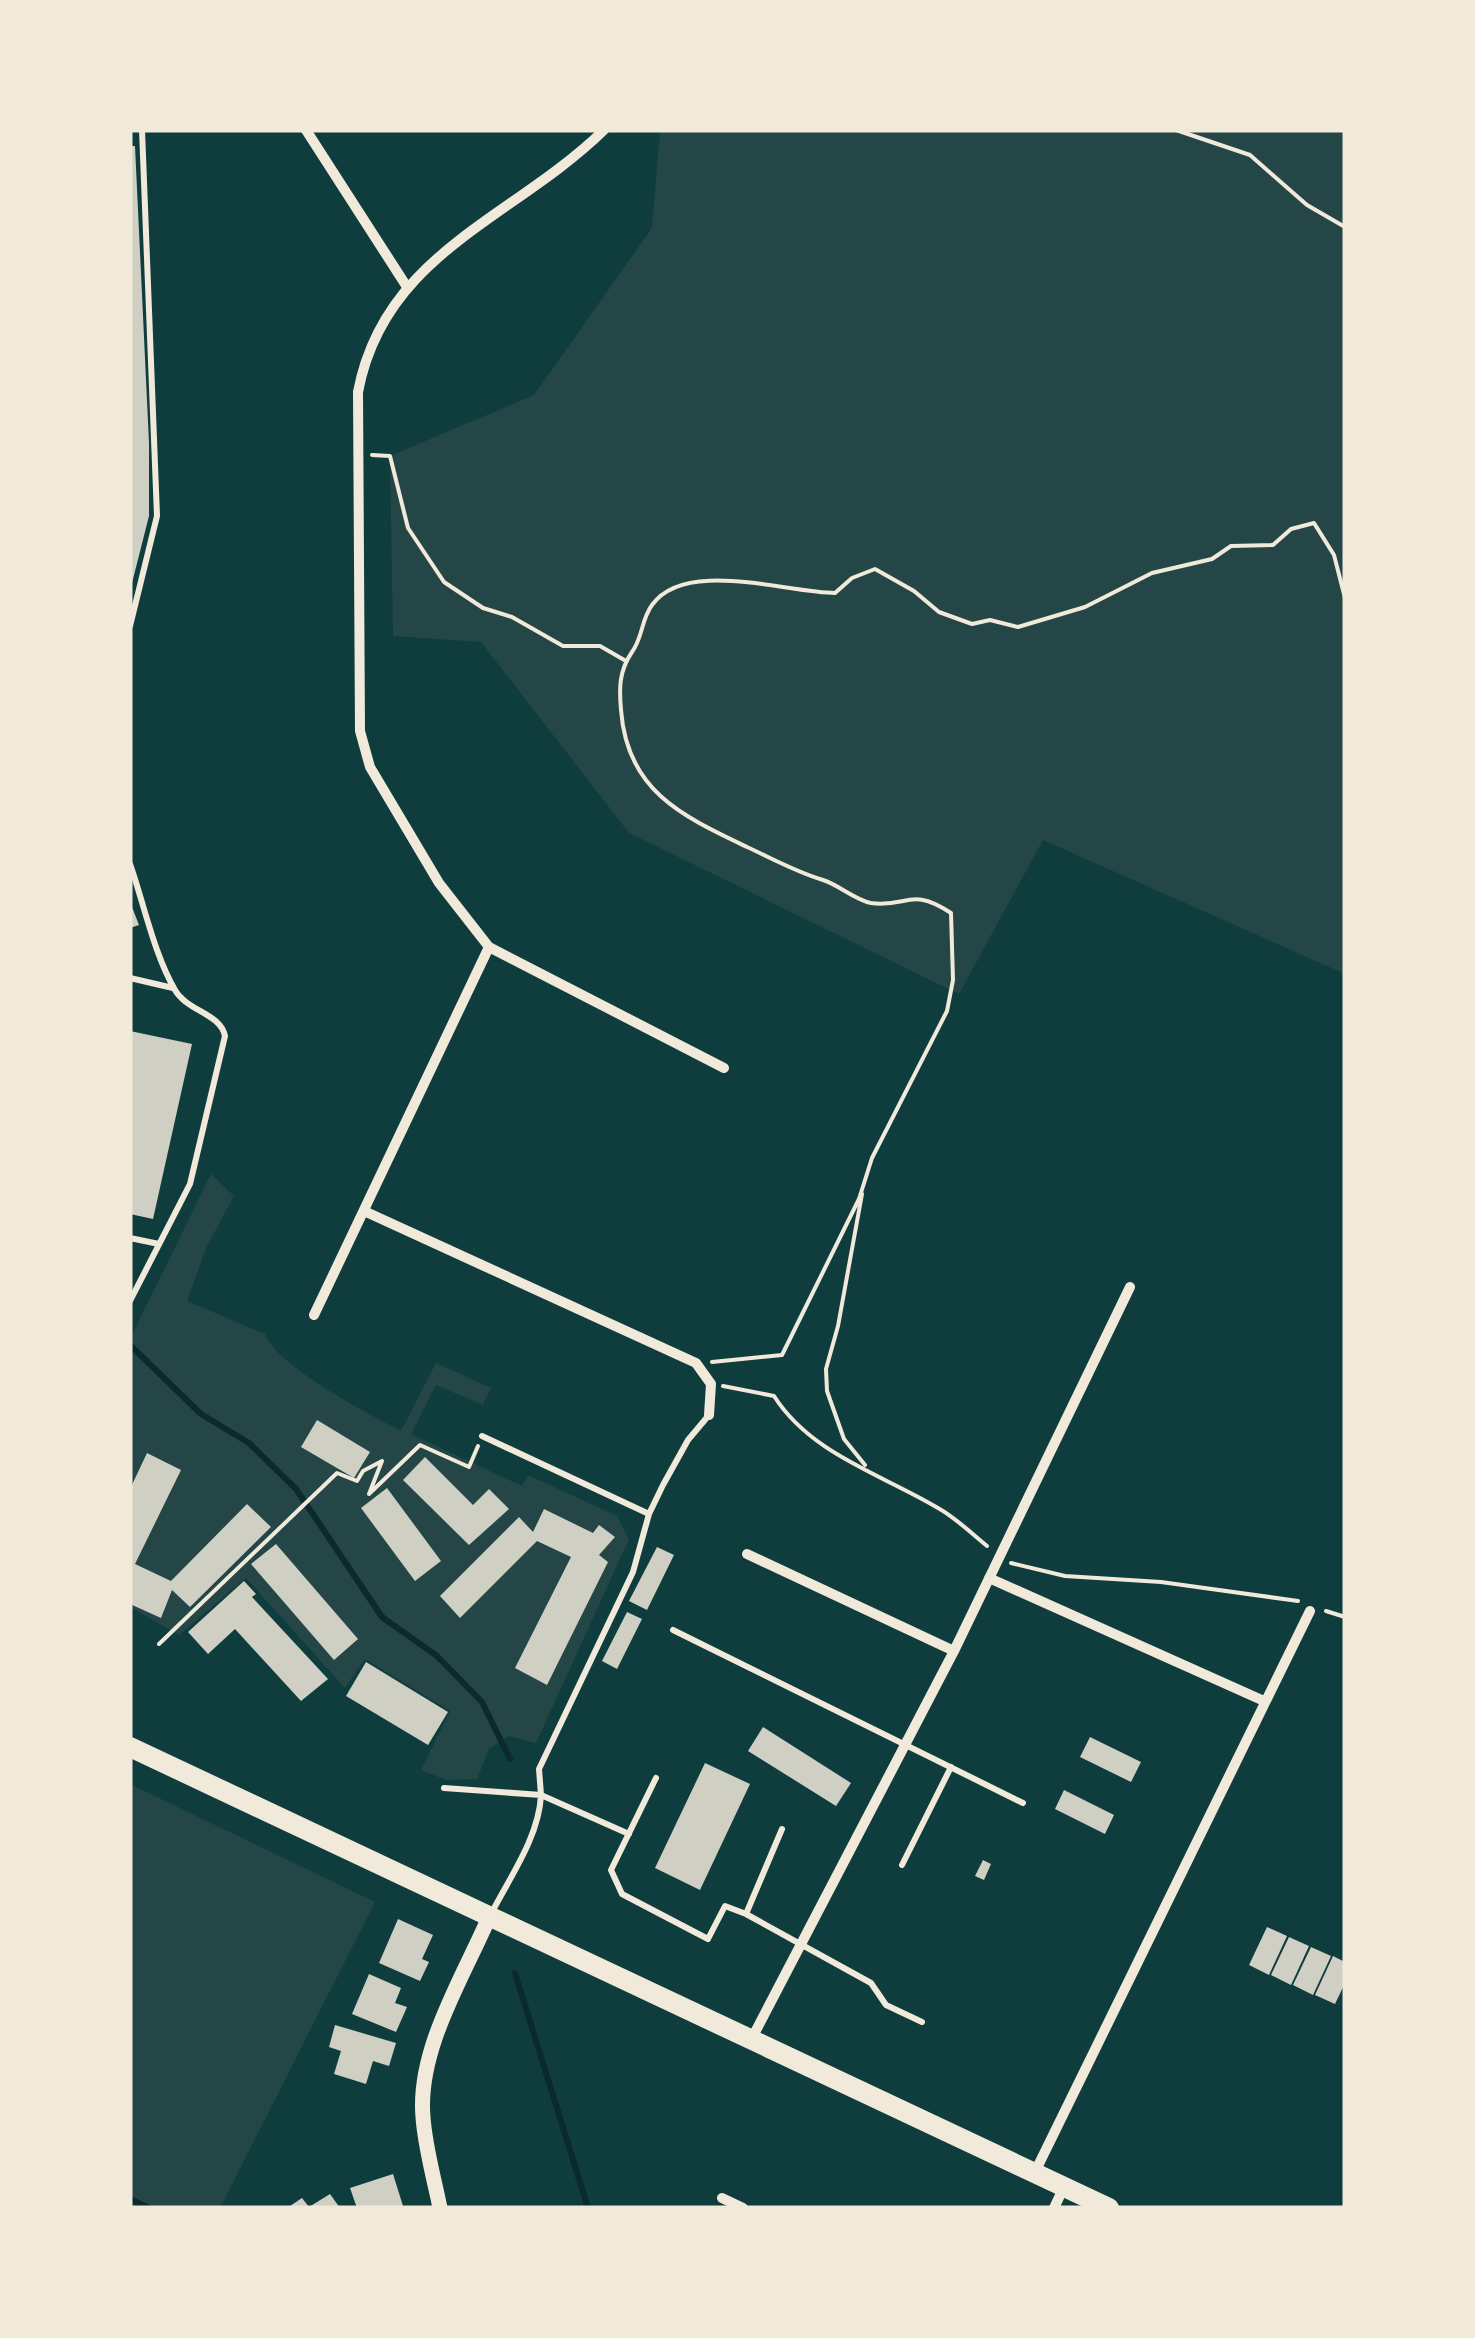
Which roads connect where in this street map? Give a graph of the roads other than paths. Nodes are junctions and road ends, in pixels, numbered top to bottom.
1 (142, 130) edge
2 (306, 130) edge
3 (604, 130) edge
4 (407, 286) junction
5 (130, 626) edge
6 (130, 864) edge
7 (489, 947) junction
8 (130, 978) edge
9 (174, 988) junction
10 (724, 1068) dead end
11 (364, 1211) junction
12 (130, 1238) edge
13 (158, 1244) junction
14 (1130, 1287) dead end
15 (130, 1301) edge
16 (314, 1315) dead end
17 (709, 1415) joint
18 (482, 1436) road end
19 (649, 1514) junction
20 (747, 1554) dead end
21 (989, 1578) junction
22 (1310, 1611) dead end
23 (673, 1630) dead end
24 (954, 1651) junction
25 (1264, 1702) junction
26 (904, 1744) junction
27 (130, 1747) edge
28 (950, 1768) junction
29 (656, 1778) dead end
30 (444, 1788) dead end
31 (541, 1794) junction
32 (1023, 1803) dead end
33 (782, 1829) dead end
34 (629, 1834) junction
35 (902, 1866) dead end
36 (746, 1914) junction
37 (490, 1915) junction
38 (800, 1946) junction
39 (922, 2022) dead end
40 (751, 2040) junction
41 (1034, 2174) junction
42 (1064, 2188) junction
43 (722, 2198) dead end
44 (440, 2208) edge
45 (743, 2208) edge
46 (1054, 2208) edge
47 (1110, 2208) edge

1 - 5 lane
2 - 4 street
3 - 4 street
4 - 7 street
6 - 9 lane
7 - 10 street
7 - 11 street
8 - 9 lane
9 - 13 lane
11 - 16 street
11 - 17 street
12 - 13 lane
13 - 15 lane
14 - 21 street
17 - 19 lane
18 - 19 lane
19 - 31 lane
20 - 24 street
21 - 24 street
21 - 25 street
22 - 25 street
23 - 26 lane
24 - 26 street
25 - 41 street
26 - 28 lane
26 - 38 street
27 - 37 main road
28 - 32 lane
28 - 35 lane
29 - 34 lane
30 - 31 lane
31 - 34 lane
31 - 37 lane
33 - 36 lane
34 - 36 lane
36 - 38 lane
37 - 40 main road
37 - 44 street
38 - 39 lane
38 - 40 street
40 - 41 main road
41 - 42 main road
42 - 46 street
42 - 47 main road
43 - 45 street

